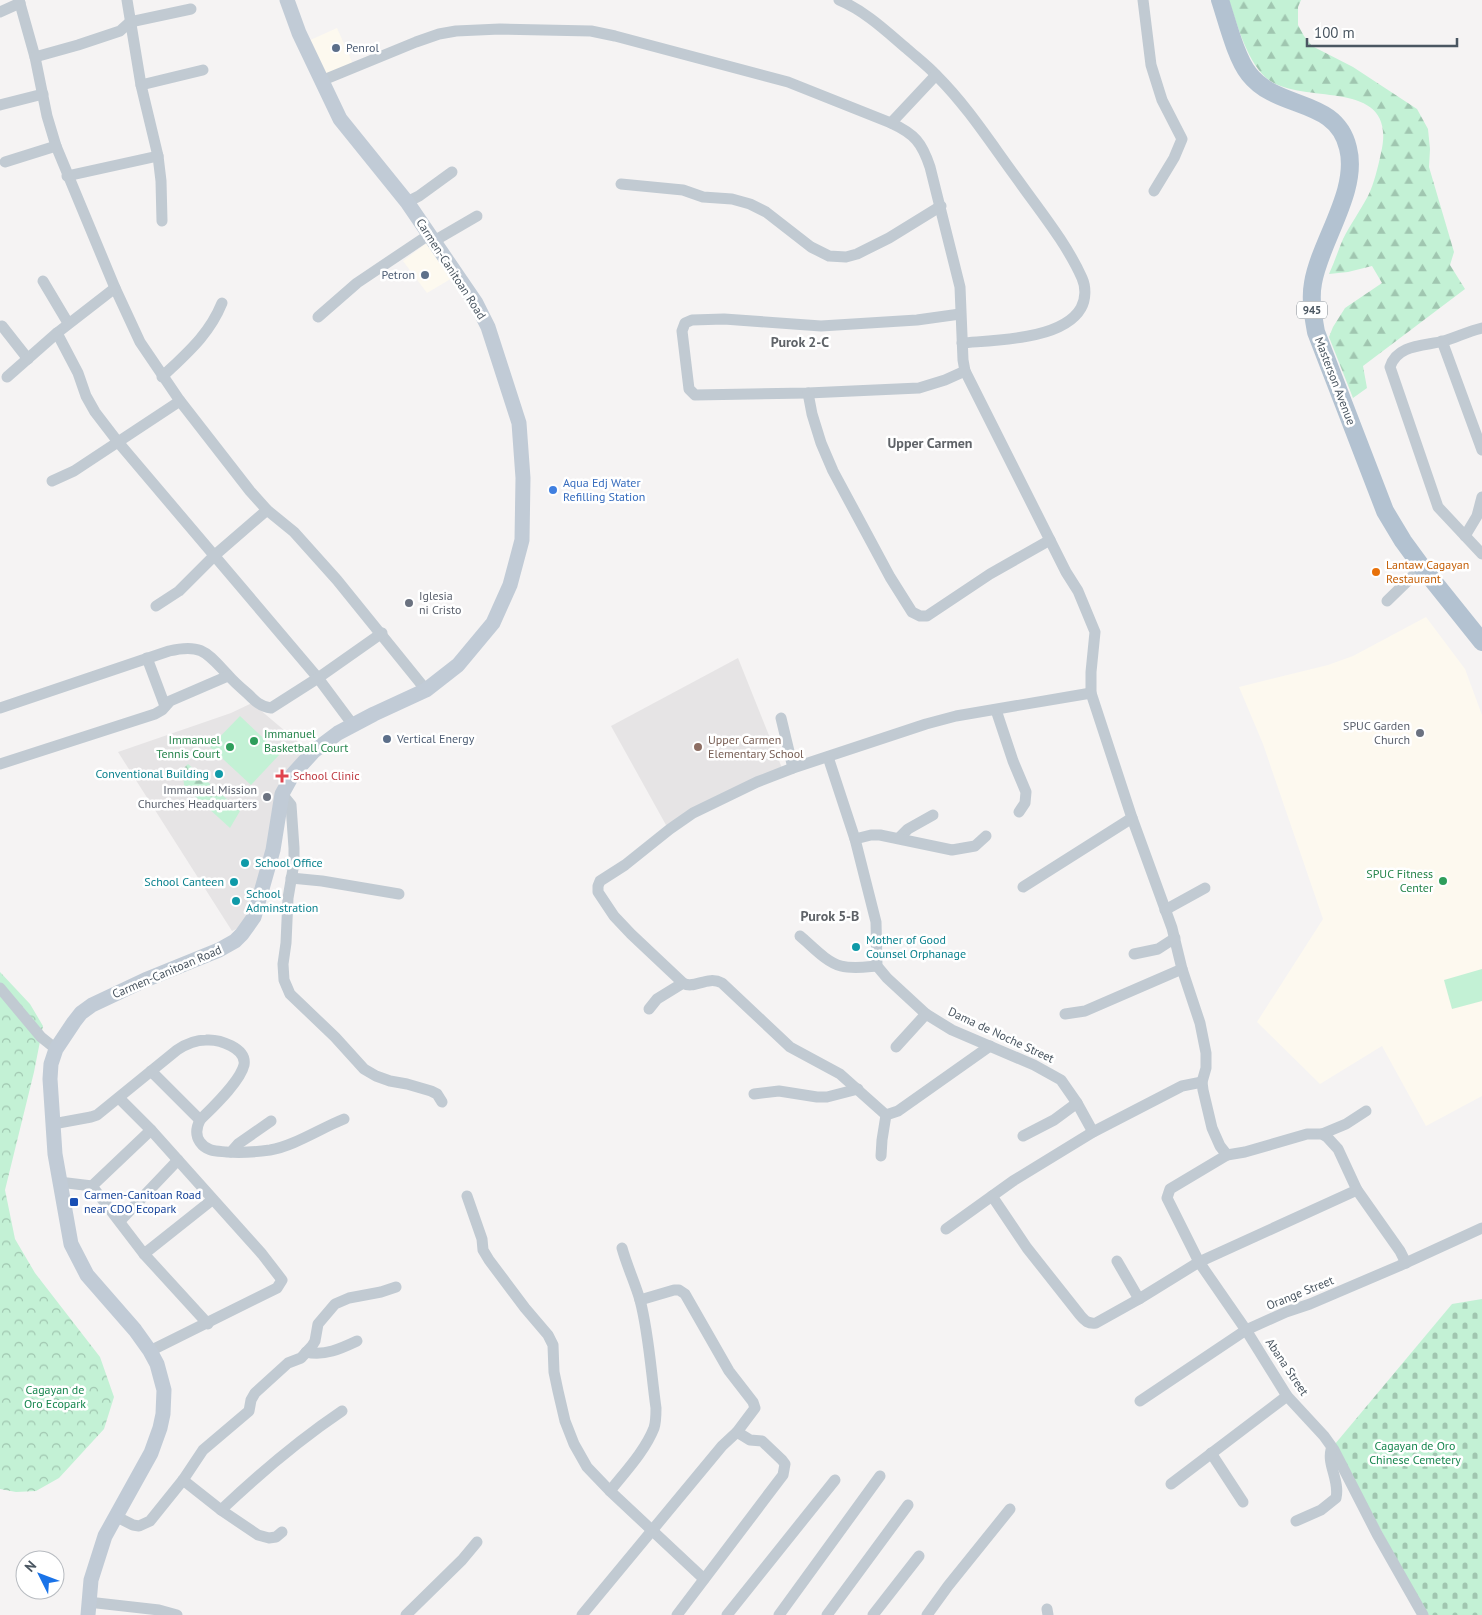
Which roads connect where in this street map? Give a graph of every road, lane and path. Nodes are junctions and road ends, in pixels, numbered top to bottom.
1 (127, 0) edge
2 (287, 0) edge
3 (839, 0) edge
4 (1143, 0) edge
5 (1220, 0) edge
6 (20, 1) edge
7 (191, 9) dead end
8 (0, 12) edge
9 (130, 22) junction
10 (35, 57) junction
11 (203, 70) dead end
12 (936, 75) junction
13 (321, 81) junction
14 (141, 85) junction
15 (42, 94) junction
16 (0, 105) edge
17 (892, 123) junction
18 (56, 146) junction
19 (158, 156) junction
20 (5, 162) dead end
21 (452, 172) dead end
22 (67, 176) junction
23 (621, 184) dead end
24 (1154, 191) dead end
25 (408, 202) junction
26 (940, 206) junction
27 (476, 216) dead end
28 (162, 221) dead end
29 (432, 237) junction
30 (43, 281) dead end
31 (115, 288) junction
32 (222, 302) dead end
33 (960, 314) junction
34 (318, 317) dead end
35 (68, 323) junction
36 (2, 326) dead end
37 (1482, 328) edge
38 (57, 333) junction
39 (1442, 341) junction
40 (962, 343) junction
41 (28, 359) junction
42 (965, 371) junction
43 (7, 377) dead end
44 (162, 377) junction
45 (808, 393) junction
46 (180, 402) junction
47 (118, 442) junction
48 (1482, 450) edge
49 (52, 481) dead end
50 (1482, 497) edge
51 (267, 510) junction
52 (1465, 536) junction
53 (1050, 540) junction
54 (1482, 554) edge
55 (214, 555) junction
56 (1422, 567) junction
57 (1387, 601) dead end
58 (156, 606) dead end
59 (382, 633) junction
60 (1482, 642) edge
61 (147, 658) junction
62 (228, 676) junction
63 (318, 678) junction
64 (426, 690) junction
65 (1091, 693) junction
66 (165, 706) junction
67 (0, 708) edge
68 (996, 710) junction
69 (781, 718) dead end
70 (353, 725) junction
71 (828, 757) junction
72 (0, 764) edge
73 (793, 768) junction
74 (282, 794) junction
75 (1019, 812) dead end
76 (933, 815) dead end
77 (1132, 818) junction
78 (986, 836) dead end
79 (899, 838) junction
80 (855, 839) junction
81 (291, 878) junction
82 (1023, 887) dead end
83 (1206, 888) dead end
84 (399, 894) dead end
85 (1165, 910) junction
86 (800, 936) dead end
87 (1175, 938) junction
88 (1134, 954) dead end
89 (877, 966) junction
90 (1182, 969) junction
91 (683, 983) junction
92 (0, 988) edge
93 (649, 1009) dead end
94 (926, 1014) junction
95 (1065, 1014) dead end
96 (990, 1046) junction
97 (896, 1047) dead end
98 (56, 1049) junction
99 (151, 1071) junction
100 (1202, 1082) junction
101 (858, 1089) junction
102 (754, 1094) dead end
103 (119, 1098) junction
104 (442, 1102) dead end
105 (1077, 1103) junction
106 (1366, 1111) dead end
107 (886, 1115) junction
108 (344, 1119) dead end
109 (200, 1120) junction
110 (271, 1121) dead end
111 (53, 1124) junction
112 (151, 1130) junction
113 (1093, 1132) junction
114 (1322, 1134) junction
115 (1023, 1136) dead end
116 (231, 1152) junction
117 (1227, 1155) junction
118 (881, 1156) dead end
119 (178, 1160) junction
120 (59, 1182) junction
121 (92, 1186) junction
122 (1357, 1190) junction
123 (467, 1196) dead end
124 (992, 1196) junction
125 (212, 1200) junction
126 (120, 1221) junction
127 (1482, 1228) edge
128 (946, 1229) dead end
129 (622, 1248) dead end
130 (144, 1254) junction
131 (1117, 1261) dead end
132 (1199, 1262) junction
133 (1406, 1263) junction
134 (396, 1287) dead end
135 (1139, 1299) junction
136 (640, 1300) junction
137 (208, 1324) junction
138 (1246, 1330) junction
139 (357, 1341) dead end
140 (150, 1351) junction
141 (306, 1352) junction
142 (1287, 1396) junction
143 (1140, 1401) dead end
144 (342, 1411) dead end
145 (737, 1432) junction
146 (1332, 1447) junction
147 (1211, 1454) junction
148 (880, 1476) dead end
149 (183, 1480) junction
150 (835, 1480) dead end
151 (1171, 1484) dead end
152 (610, 1491) junction
153 (1243, 1502) dead end
154 (908, 1505) dead end
155 (1010, 1509) dead end
156 (220, 1510) junction
157 (115, 1516) junction
158 (1296, 1520) dead end
159 (282, 1532) dead end
160 (652, 1532) junction
161 (477, 1542) dead end
162 (919, 1556) dead end
163 (704, 1579) junction
164 (88, 1608) edge
165 (177, 1615) edge
166 (406, 1615) edge
167 (582, 1615) edge
168 (677, 1615) edge
169 (727, 1615) edge
170 (779, 1615) edge
171 (827, 1615) edge
172 (873, 1615) edge
173 (927, 1615) edge
174 (1423, 1615) edge

1 - 9 street
2 - 13 main road, Carmen-Canitoan Road
3 - 12 street
4 - 24 street
5 - 56 main road, Masterson Avenue / 945
6 - 8 street
6 - 10 street
7 - 9 street
9 - 10 street
9 - 14 street
10 - 15 street
11 - 14 street
12 - 17 street
12 - 40 street
13 - 17 street
13 - 25 main road, Carmen-Canitoan Road
14 - 19 street
15 - 16 street
15 - 18 street
17 - 26 street
18 - 20 street
18 - 22 street
19 - 22 street
19 - 28 street
21 - 25 street
22 - 31 street
23 - 26 street
25 - 29 main road, Carmen-Canitoan Road
26 - 33 street
27 - 29 street
29 - 34 street
29 - 64 main road, Carmen-Canitoan Road
30 - 35 street
31 - 35 street
31 - 44 street
32 - 44 street
33 - 40 street
33 - 45 street
35 - 38 street
36 - 41 street
37 - 39 street
38 - 41 street
38 - 47 street
39 - 48 street
39 - 52 street
40 - 42 street
41 - 43 street
42 - 45 street
42 - 53 street
44 - 46 street
45 - 53 street
46 - 47 street
46 - 51 street
47 - 49 street
47 - 55 street
50 - 52 street
51 - 55 street
51 - 59 street
52 - 54 street
53 - 65 street
55 - 58 street
55 - 63 street
56 - 57 street
56 - 60 main road, Masterson Avenue / 945
59 - 63 street
59 - 64 street
61 - 62 street
61 - 66 street
61 - 67 street
62 - 63 street
62 - 66 street
63 - 70 street
64 - 70 main road, Carmen-Canitoan Road
65 - 68 street
65 - 77 street
66 - 72 street
68 - 71 street
68 - 75 street
69 - 73 street
70 - 74 main road, Carmen-Canitoan Road
71 - 73 street
71 - 80 street
73 - 91 street
74 - 81 street
74 - 98 main road, Carmen-Canitoan Road
76 - 79 street
77 - 82 street
77 - 85 street
78 - 79 street
79 - 80 street
80 - 89 street
81 - 84 street
81 - 104 street
83 - 85 street
85 - 87 street
86 - 89 street
87 - 88 street
87 - 90 street
89 - 94 street, Dama de Noche Street
90 - 95 street
90 - 100 street
91 - 93 street
91 - 101 street
92 - 98 street
94 - 96 street, Dama de Noche Street
94 - 97 street
96 - 105 street, Dama de Noche Street
96 - 107 street
98 - 111 main road, Carmen-Canitoan Road
99 - 103 street
99 - 109 street
99 - 109 street
100 - 113 street
100 - 117 street
101 - 102 street
101 - 107 street
103 - 111 street
103 - 112 street
105 - 113 street, Dama de Noche Street
105 - 115 street
106 - 114 street
107 - 118 street
108 - 116 street
109 - 116 street
110 - 116 street
111 - 120 main road, Carmen-Canitoan Road
112 - 119 street
112 - 121 street
113 - 124 street
114 - 117 street
114 - 122 street
117 - 132 street, Abana Street
119 - 125 street
119 - 126 street
120 - 121 street
120 - 140 main road, Carmen-Canitoan Road
121 - 126 street
122 - 132 street
122 - 133 street
123 - 152 street
124 - 128 street
124 - 135 street
125 - 130 street
125 - 137 street
126 - 130 street
127 - 133 street, Orange Street
129 - 136 street
130 - 137 street
131 - 135 street
132 - 135 street
132 - 138 street, Abana Street
133 - 138 street, Orange Street
134 - 141 street
136 - 145 street
136 - 152 street
137 - 140 street
138 - 142 street, Abana Street
138 - 143 street, Orange Street
139 - 141 street
140 - 157 main road, Carmen-Canitoan Road
141 - 149 street
142 - 146 street, Abana Street
142 - 147 street
144 - 156 street
145 - 160 street
145 - 163 street
146 - 158 street
146 - 174 street, Abana Street
147 - 151 street
147 - 153 street
148 - 170 street
149 - 156 street
149 - 157 street
150 - 169 street
152 - 160 street
154 - 171 street
155 - 173 street
156 - 159 street
157 - 164 main road, Carmen-Canitoan Road
160 - 163 street
160 - 167 street
161 - 166 street
162 - 172 street
163 - 168 street
164 - 165 street

